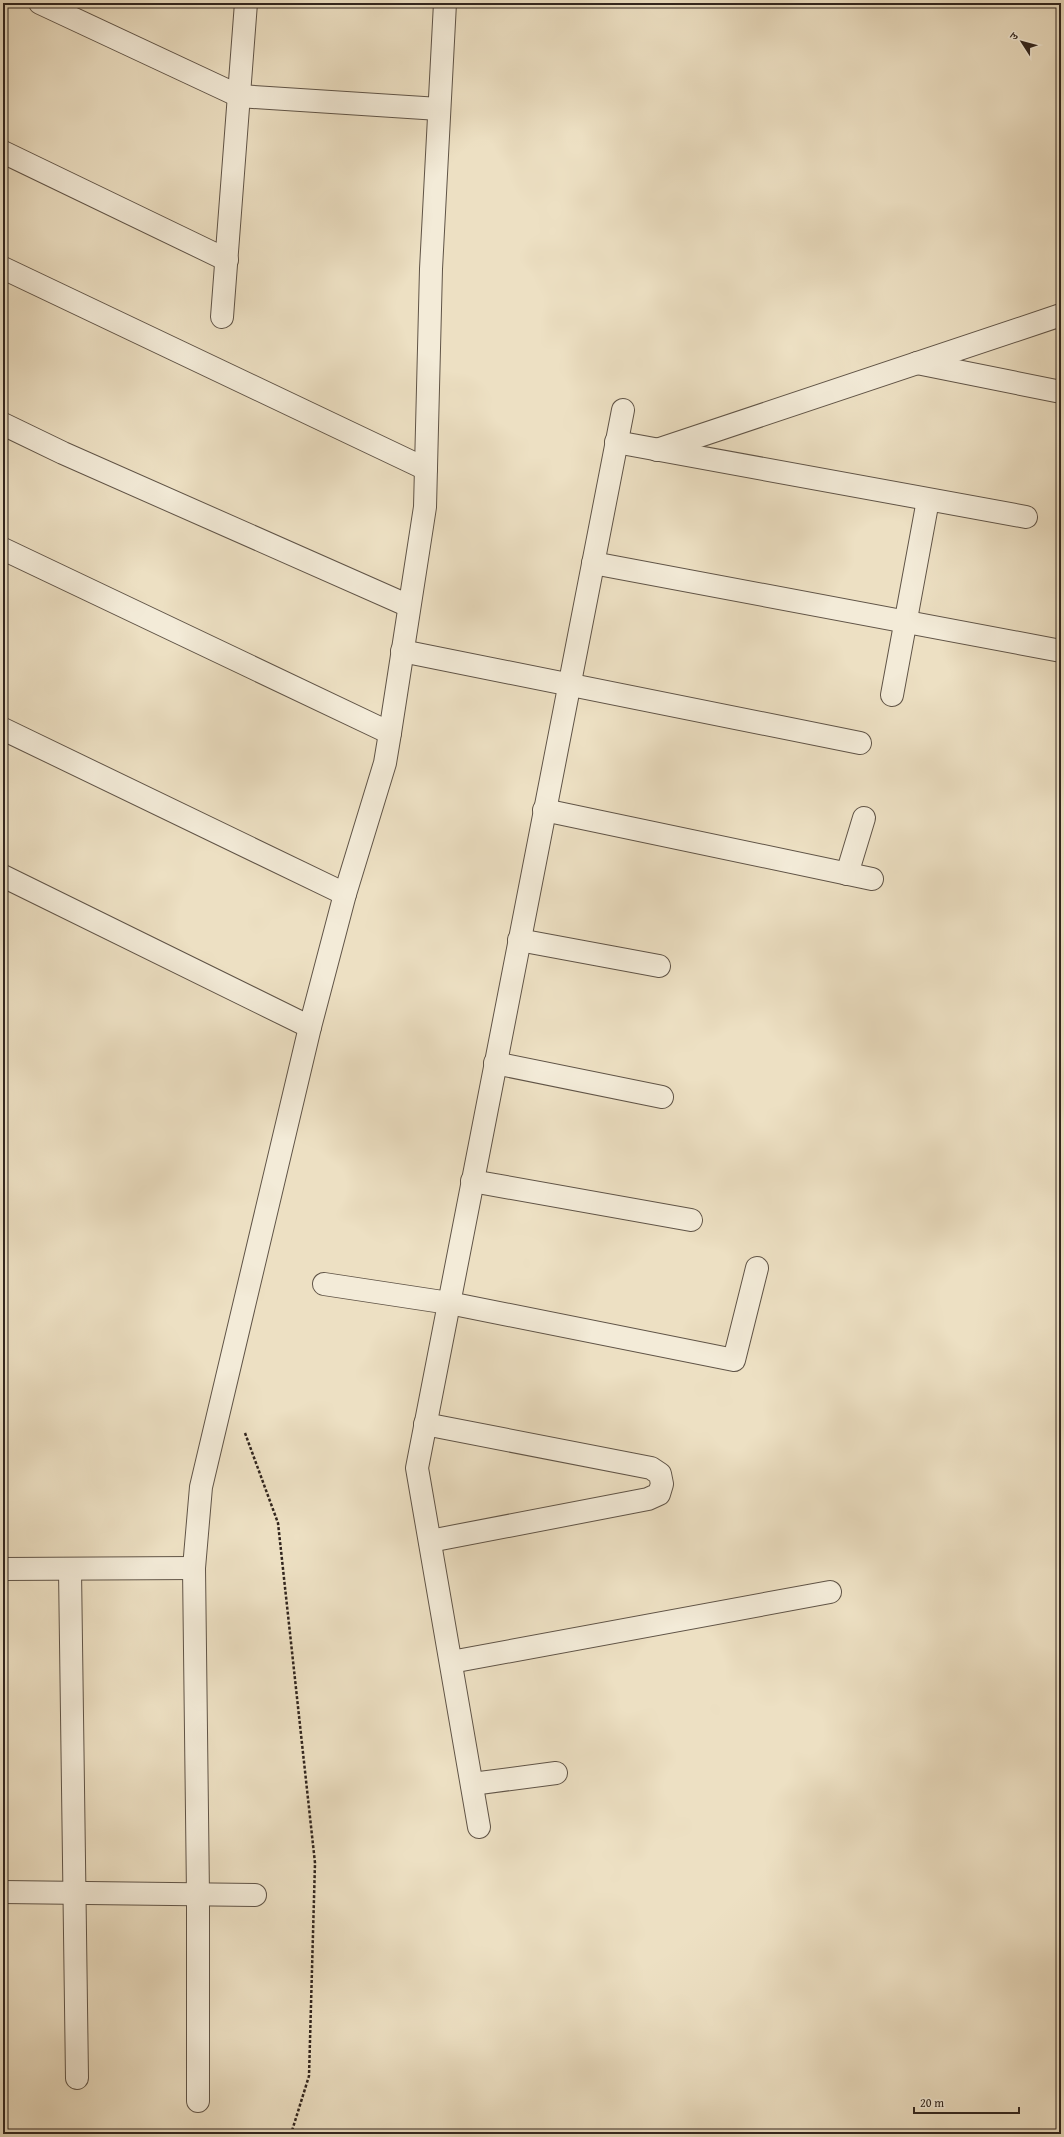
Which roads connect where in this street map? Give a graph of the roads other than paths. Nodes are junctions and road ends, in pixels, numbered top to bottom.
1 (40, 3) edge
2 (246, 3) edge
3 (445, 3) edge
4 (239, 96) junction
5 (439, 109) junction
6 (3, 152) edge
7 (227, 260) junction
8 (3, 268) edge
9 (1061, 315) edge
10 (222, 317) dead end
11 (916, 363) junction
12 (1061, 392) edge
13 (623, 410) dead end
14 (3, 424) edge
15 (616, 442) junction
16 (657, 450) junction
17 (426, 469) junction
18 (928, 500) junction
19 (1026, 517) dead end
20 (3, 549) edge
21 (593, 563) junction
22 (410, 606) junction
23 (906, 622) junction
24 (402, 651) junction
25 (1061, 651) edge
26 (569, 685) junction
27 (892, 695) dead end
28 (3, 729) edge
29 (390, 733) junction
30 (860, 743) dead end
31 (544, 810) junction
32 (864, 818) dead end
33 (847, 874) junction
34 (3, 876) edge
35 (872, 879) dead end
36 (345, 894) junction
37 (519, 940) junction
38 (660, 966) dead end
39 (310, 1027) junction
40 (495, 1063) junction
41 (662, 1097) dead end
42 (472, 1181) junction
43 (691, 1220) dead end
44 (757, 1268) dead end
45 (324, 1284) dead end
46 (449, 1303) junction
47 (425, 1424) junction
48 (430, 1541) junction
49 (194, 1568) junction
50 (3, 1569) edge
51 (70, 1570) junction
52 (830, 1592) dead end
53 (451, 1662) junction
54 (556, 1773) dead end
55 (472, 1784) junction
56 (479, 1827) dead end
57 (3, 1892) edge
58 (76, 1894) junction
59 (198, 1895) junction
60 (255, 1895) dead end
61 (77, 2078) dead end
62 (198, 2101) dead end

1 - 4 street
2 - 4 street
3 - 5 street
4 - 5 street
4 - 7 street
5 - 17 street
6 - 7 street
7 - 10 street
8 - 17 street
9 - 11 street
11 - 12 street
11 - 16 street
13 - 15 street
14 - 22 street
15 - 16 street
15 - 21 street
16 - 18 street
17 - 22 street
18 - 19 street
18 - 23 street
20 - 29 street
21 - 23 street
21 - 26 street
22 - 24 street
23 - 25 street
23 - 27 street
24 - 26 street
24 - 29 street
26 - 30 street
26 - 31 street
28 - 36 street
29 - 36 street
31 - 33 street
31 - 37 street
32 - 33 street
33 - 35 street
34 - 39 street
36 - 39 street
37 - 38 street
37 - 40 street
39 - 49 street
40 - 41 street
40 - 42 street
42 - 43 street
42 - 46 street
44 - 46 street
45 - 46 street
46 - 47 street
47 - 48 street
47 - 48 street
48 - 53 street
49 - 51 street
49 - 59 street
50 - 51 street
51 - 58 street
52 - 53 street
53 - 55 street
54 - 55 street
55 - 56 street
57 - 58 street
58 - 59 street
58 - 61 street
59 - 60 street
59 - 62 street

